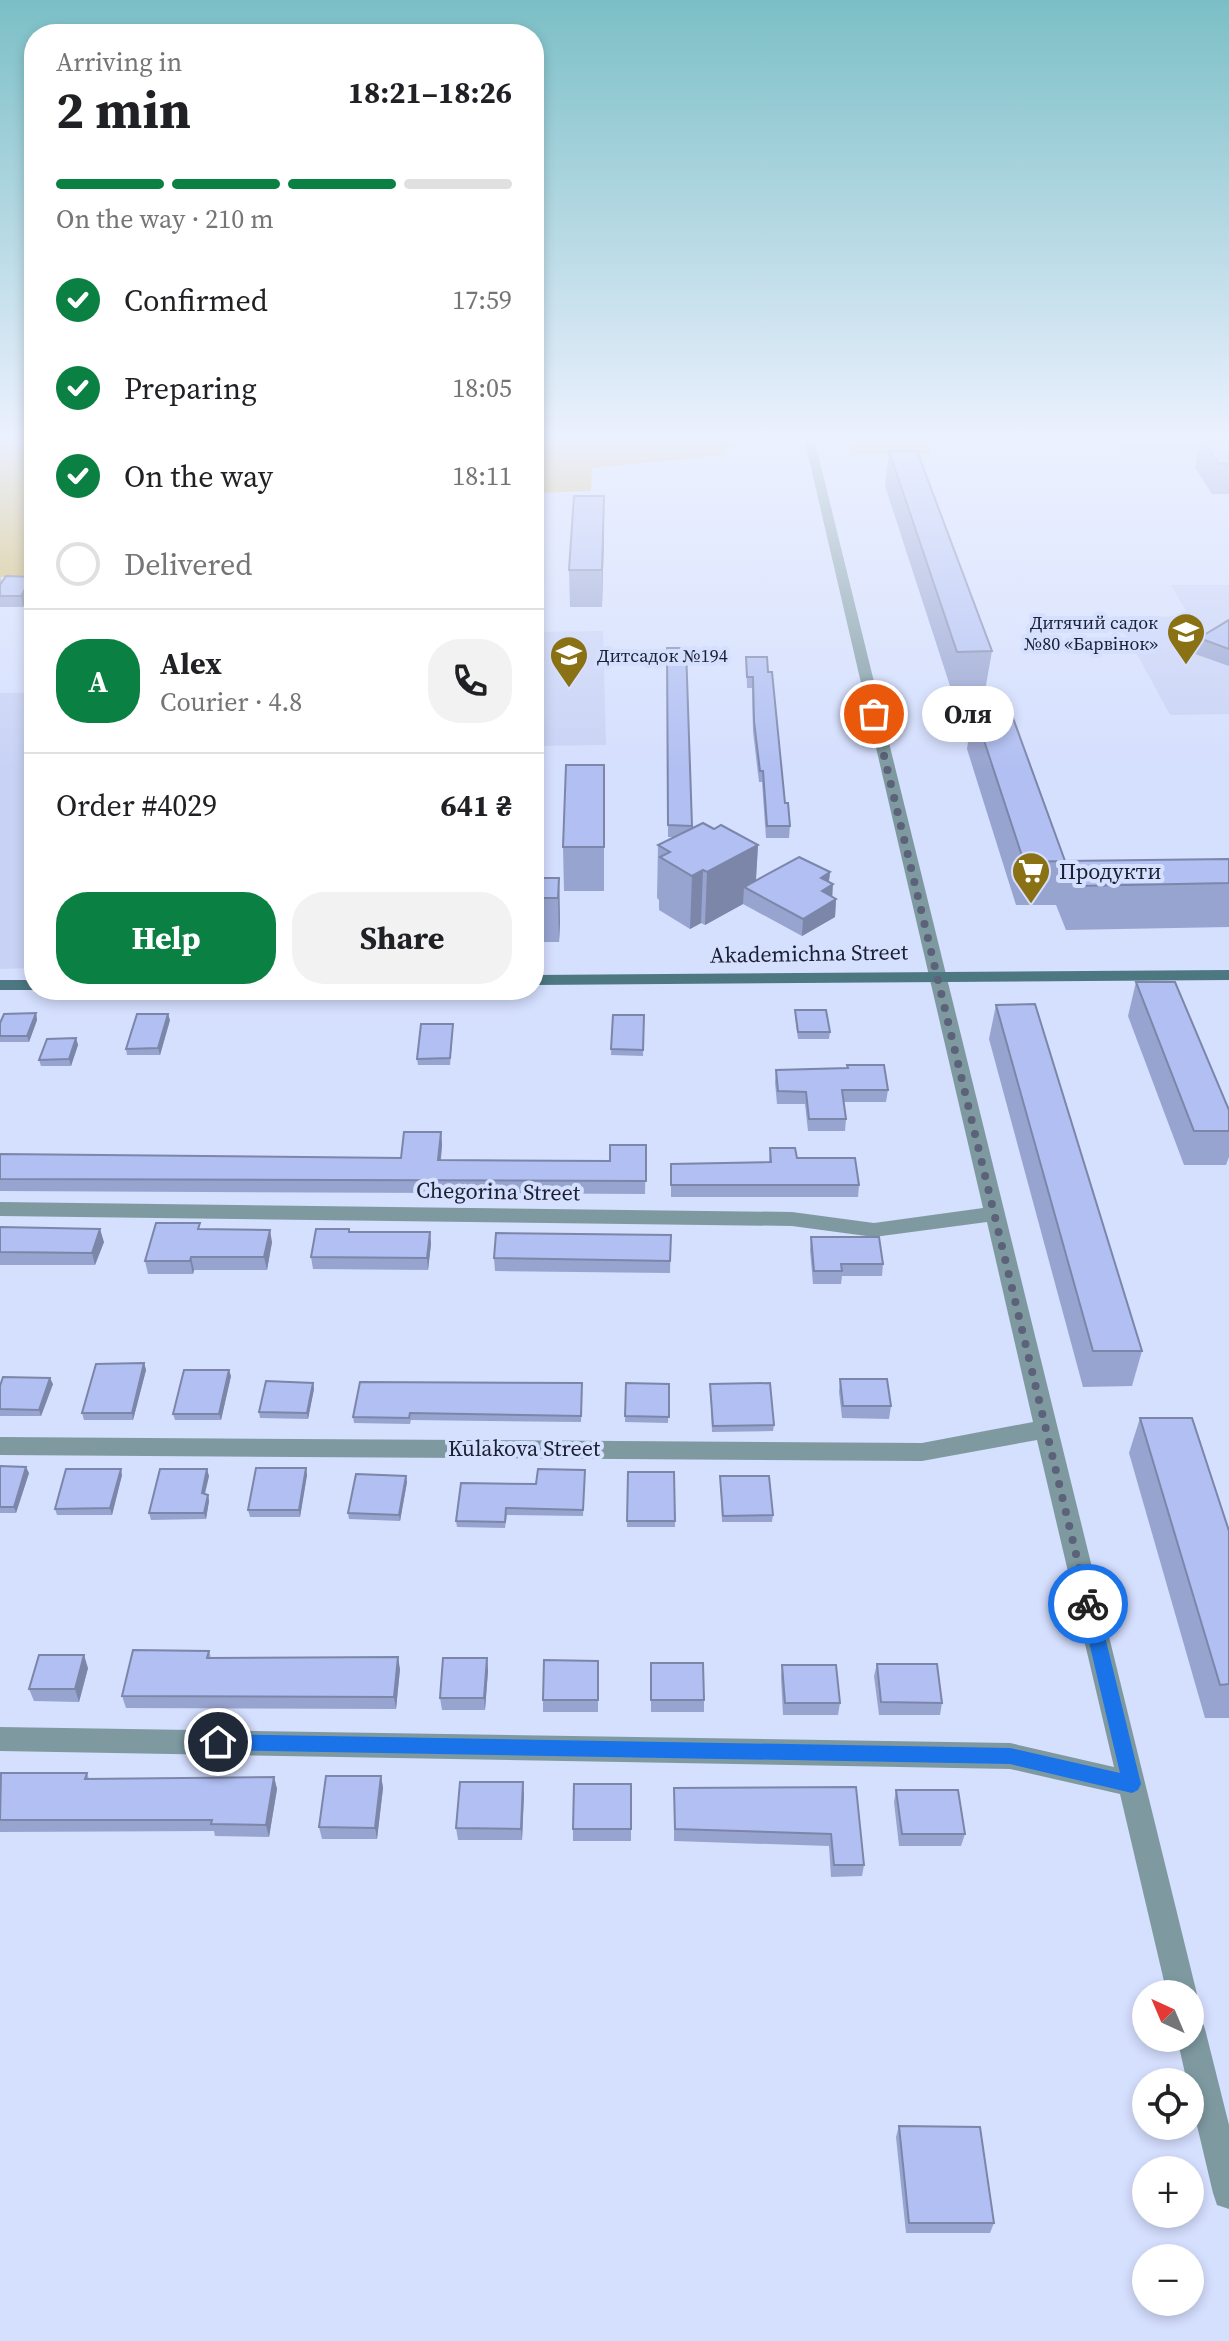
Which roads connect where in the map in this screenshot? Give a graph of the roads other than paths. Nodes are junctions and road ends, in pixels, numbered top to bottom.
1 (836, 551) edge
2 (1229, 975) edge
3 (937, 976) junction
4 (544, 980) edge
5 (0, 985) edge
6 (24, 985) edge
7 (0, 1209) edge
8 (994, 1214) junction
9 (1046, 1429) junction
10 (0, 1446) edge
11 (0, 1739) edge
12 (1132, 1784) junction
13 (1179, 1980) edge
14 (1195, 2052) edge
15 (1229, 2193) edge

1 - 3 street
2 - 3 main road, Akademichna Street
3 - 4 main road, Akademichna Street
3 - 8 street
5 - 6 main road
7 - 8 street, Chegorina Street
8 - 9 street
9 - 10 street, Kulakova Street
9 - 12 street
11 - 12 street
12 - 13 street
14 - 15 street

